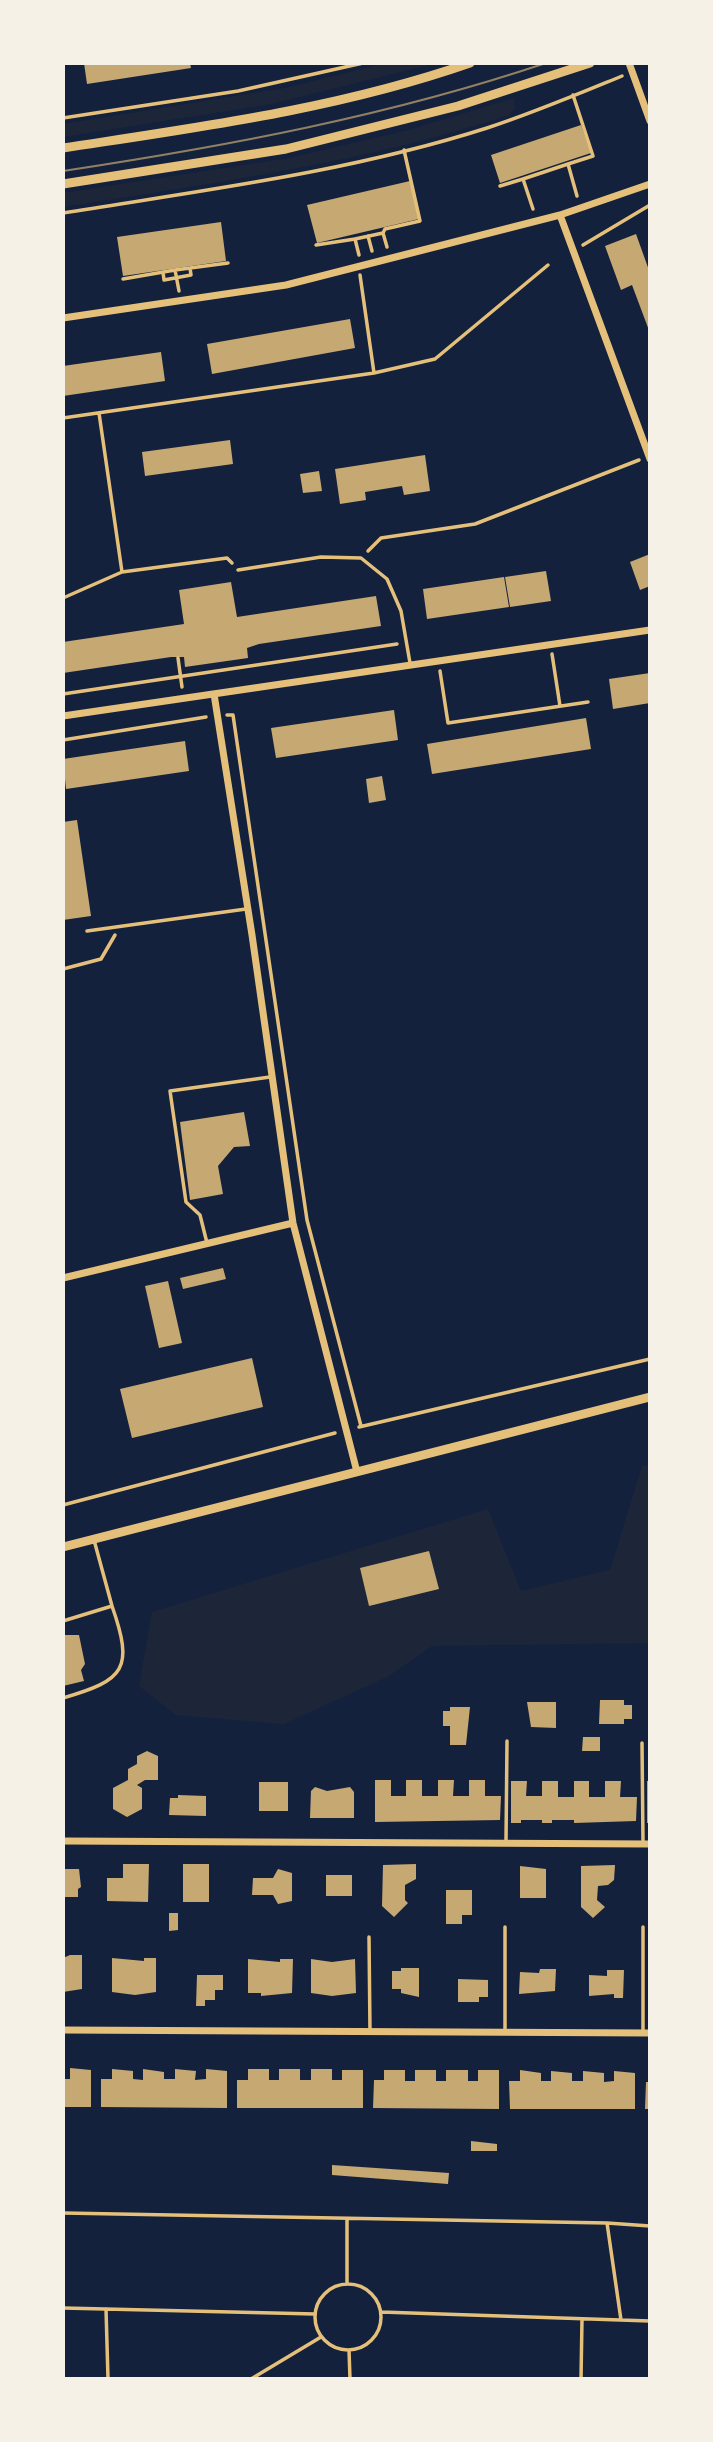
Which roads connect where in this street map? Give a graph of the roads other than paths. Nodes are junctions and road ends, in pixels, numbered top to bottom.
1 (470, 63) edge
2 (590, 63) edge
3 (629, 63) edge
4 (650, 121) edge
5 (63, 148) edge
6 (63, 184) edge
7 (650, 184) edge
8 (560, 215) junction
9 (63, 318) edge
10 (649, 458) edge
11 (238, 570) road end
12 (650, 630) edge
13 (411, 665) junction
14 (214, 694) junction
15 (63, 716) edge
16 (248, 909) junction
17 (86, 931) dead end
18 (272, 1076) junction
19 (293, 1223) junction
20 (207, 1244) junction
21 (63, 1278) edge
22 (650, 1397) edge
23 (357, 1472) junction
24 (94, 1539) junction
25 (63, 1547) edge
26 (113, 1606) junction
27 (63, 1621) edge
28 (63, 1698) edge
29 (507, 1741) dead end
30 (642, 1743) dead end
31 (63, 1841) edge
32 (506, 1843) junction
33 (646, 1844) edge
34 (505, 1927) dead end
35 (643, 1927) dead end
36 (369, 1937) dead end
37 (63, 2030) edge
38 (370, 2032) junction
39 (505, 2032) junction
40 (646, 2033) edge

1 - 5 street
2 - 6 street
3 - 4 street
7 - 8 street
8 - 9 street
8 - 10 street
11 - 13 lane
12 - 13 street
13 - 14 street
14 - 15 street
14 - 16 street
16 - 17 lane
16 - 18 street
18 - 19 street
18 - 20 lane
19 - 20 street
19 - 23 street
20 - 21 street
22 - 23 street
23 - 24 street
24 - 25 street
24 - 26 lane
26 - 27 lane
26 - 28 lane
29 - 32 lane
30 - 33 lane
31 - 32 street
32 - 33 street
34 - 39 lane
35 - 40 lane
36 - 38 lane
37 - 38 street
38 - 39 street
39 - 40 street

